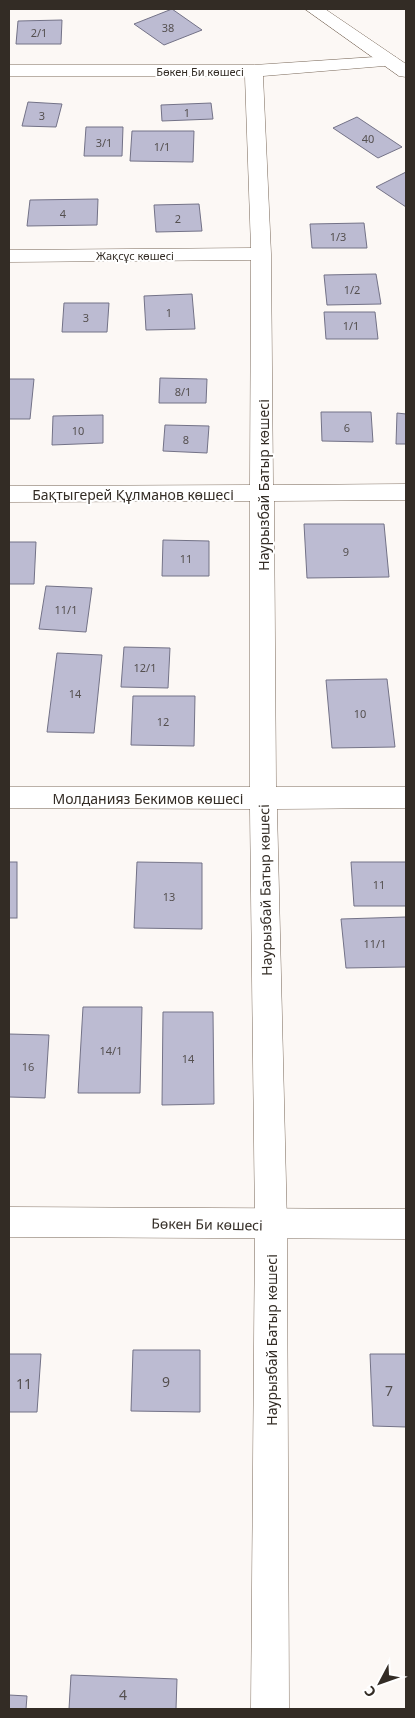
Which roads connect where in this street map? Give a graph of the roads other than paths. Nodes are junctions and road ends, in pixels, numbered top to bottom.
1 (314, 9) edge
2 (390, 61) junction
3 (9, 70) edge
4 (254, 71) junction
5 (406, 72) edge
6 (261, 254) junction
7 (9, 256) edge
8 (406, 492) edge
9 (9, 494) edge
10 (264, 494) junction
11 (9, 798) edge
12 (263, 798) junction
13 (406, 798) edge
14 (9, 1222) edge
15 (406, 1224) edge
16 (271, 1225) junction
17 (270, 1709) edge

1 - 2 street
2 - 4 street, Бөкен Би көшесі
2 - 5 street
3 - 4 street, Бөкен Би көшесі
4 - 6 street, Наурызбай Батыр көшесі
6 - 7 street, Жақсұс көшесі
6 - 10 street, Наурызбай Батыр көшесі
8 - 10 street, Бақтыгерей Құлманов көшесі
9 - 10 street, Бақтыгерей Құлманов көшесі
10 - 12 street, Наурызбай Батыр көшесі
11 - 12 street, Молданияз Бекимов көшесі
12 - 13 street, Молданияз Бекимов көшесі
12 - 16 street, Наурызбай Батыр көшесі
14 - 16 street, Бөкен Би көшесі
15 - 16 street, Бөкен Би көшесі
16 - 17 street, Наурызбай Батыр көшесі

